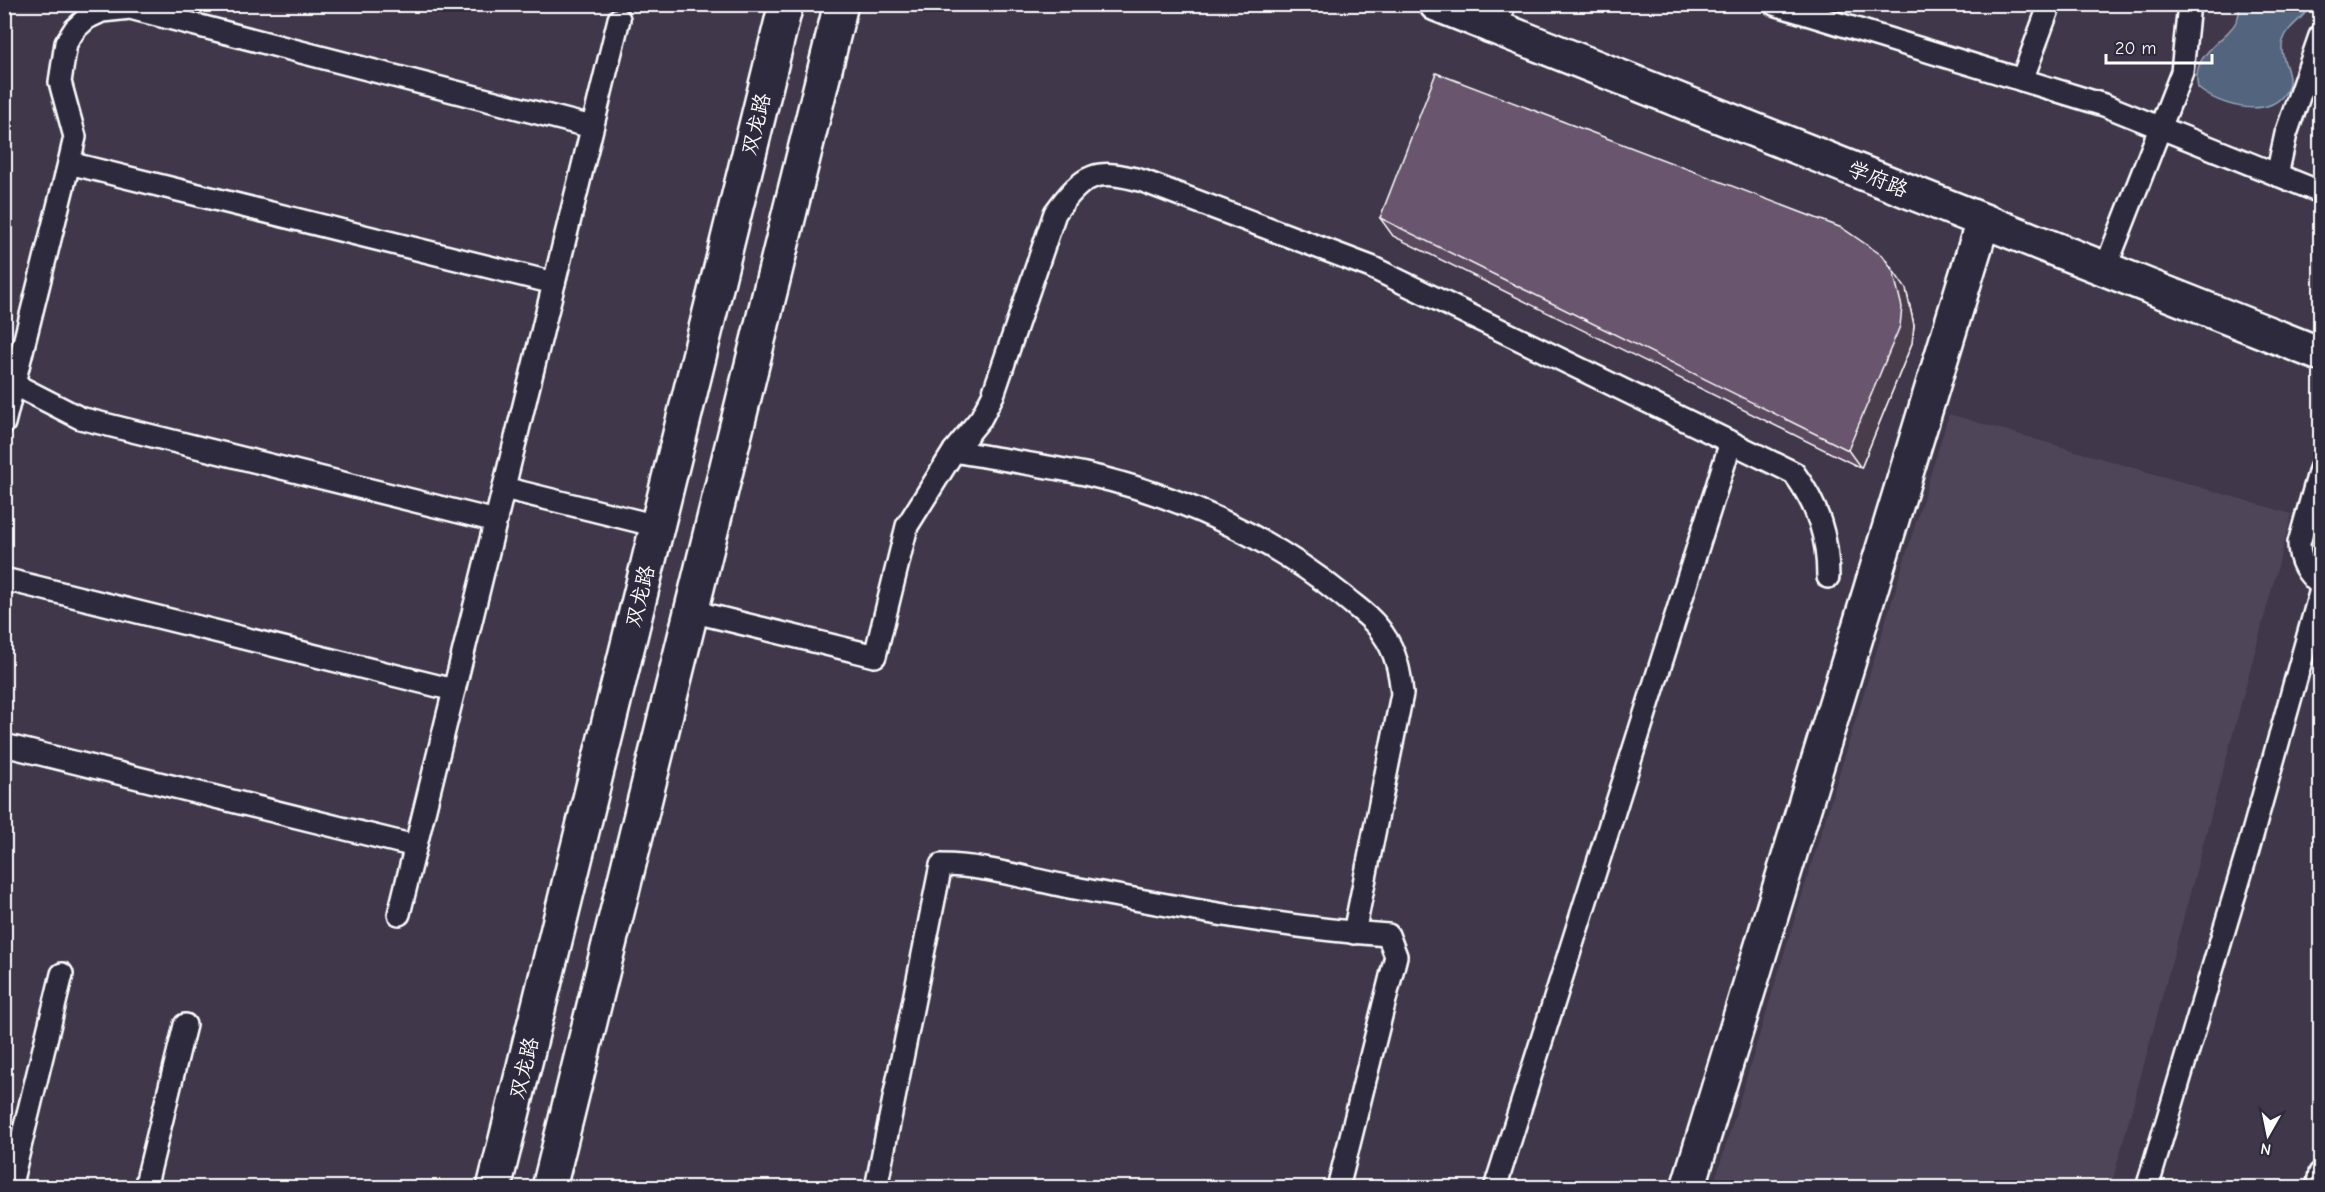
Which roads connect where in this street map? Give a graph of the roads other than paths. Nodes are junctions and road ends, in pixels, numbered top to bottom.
1 (786, 4) edge
2 (841, 4) edge
3 (1436, 4) edge
4 (1774, 4) edge
5 (2050, 4) edge
6 (2189, 4) edge
7 (130, 6) edge
8 (1494, 15) edge
9 (619, 18) dead end
10 (2320, 36) edge
11 (2022, 80) junction
12 (592, 127) junction
13 (2161, 128) junction
14 (69, 163) junction
15 (2277, 175) junction
16 (2320, 192) edge
17 (1983, 221) junction
18 (2105, 269) junction
19 (554, 283) junction
20 (2320, 354) edge
21 (9, 382) edge
22 (4, 423) edge
23 (1731, 442) junction
24 (954, 451) junction
25 (2320, 469) edge
26 (504, 488) junction
27 (496, 520) junction
28 (657, 526) junction
29 (1828, 577) dead end
30 (4, 579) edge
31 (2320, 585) edge
32 (2320, 593) edge
33 (691, 611) junction
34 (454, 690) junction
35 (4, 745) edge
36 (415, 846) junction
37 (399, 914) dead end
38 (1354, 933) junction
39 (62, 974) dead end
40 (185, 1024) dead end
41 (2320, 1173) edge
42 (10, 1188) edge
43 (145, 1188) edge
44 (494, 1188) edge
45 (549, 1188) edge
46 (876, 1188) edge
47 (1338, 1188) edge
48 (1495, 1188) edge
49 (1688, 1188) edge
50 (2147, 1188) edge
51 (2317, 1188) edge

1 - 28 main road, 双龙路
2 - 33 main road
3 - 8 main road, 学府路
4 - 11 lane
5 - 11 lane
6 - 13 lane
7 - 12 lane
7 - 14 lane
8 - 17 main road, 学府路
9 - 12 lane
10 - 15 lane
11 - 13 lane
12 - 19 lane
13 - 15 lane
13 - 18 lane
14 - 19 lane
14 - 21 lane
15 - 16 lane
17 - 18 main road, 学府路
17 - 49 main road
18 - 20 main road, 学府路
19 - 26 lane
21 - 22 lane
21 - 27 lane
23 - 24 lane
23 - 29 lane
23 - 48 lane
24 - 33 lane
24 - 38 lane
25 - 31 lane
26 - 27 lane
26 - 28 lane
27 - 34 lane
28 - 44 main road, 双龙路
30 - 34 lane
32 - 50 lane
33 - 45 main road
34 - 36 lane
35 - 36 lane
36 - 37 lane
38 - 46 lane
38 - 47 lane
39 - 42 lane
40 - 43 lane
41 - 51 lane

